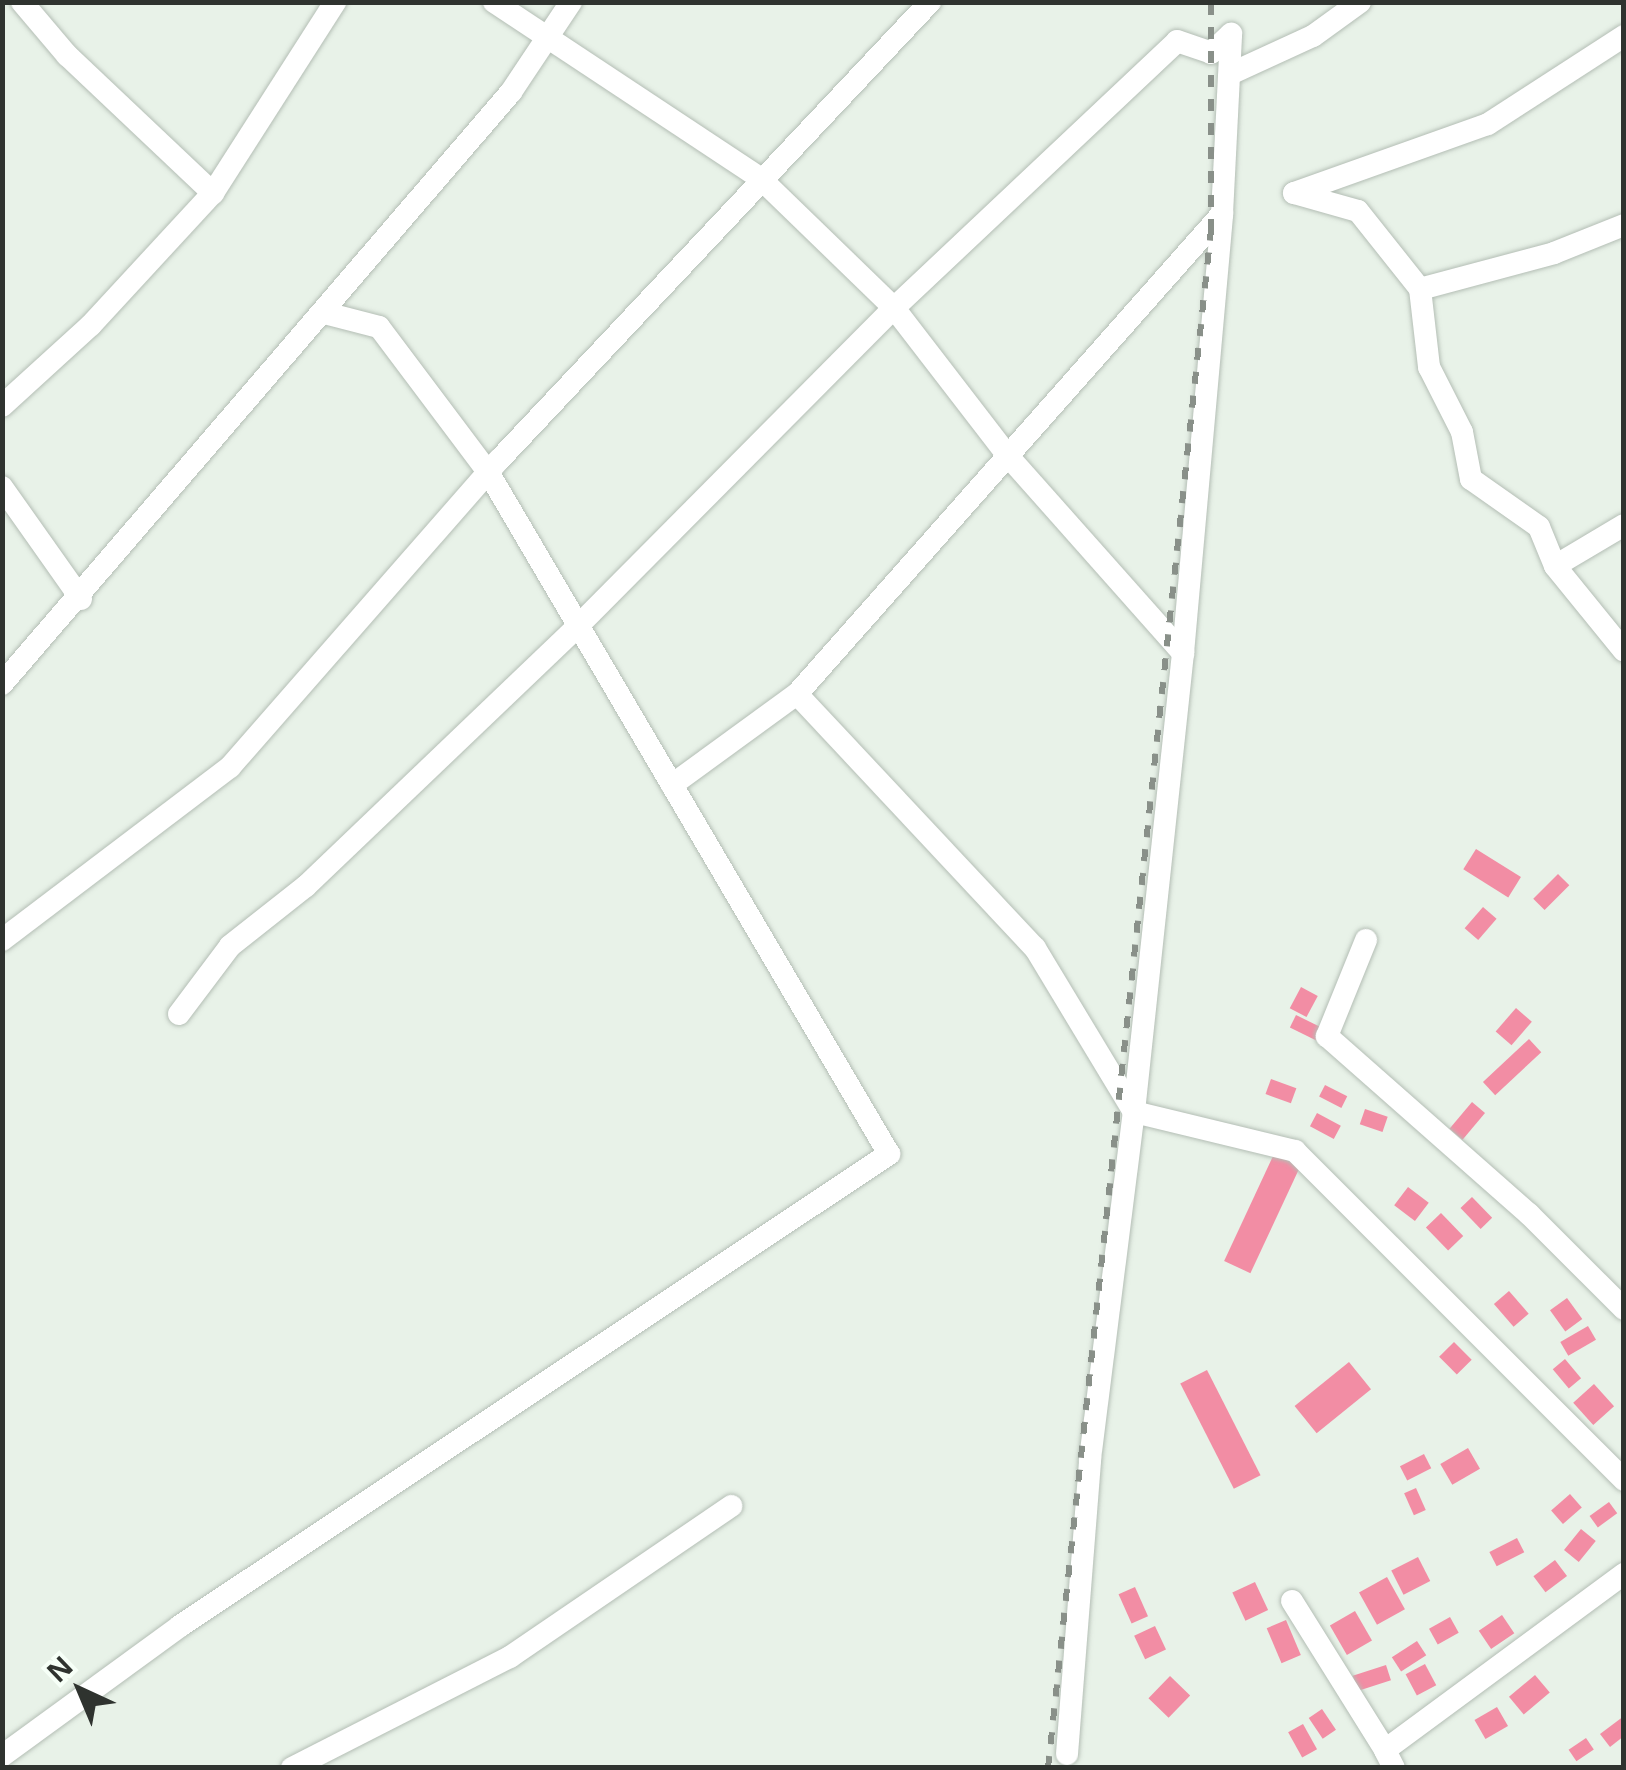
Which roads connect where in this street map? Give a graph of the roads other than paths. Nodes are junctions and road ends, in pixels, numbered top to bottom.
1 (22, 2) edge
2 (335, 2) edge
3 (494, 2) edge
4 (571, 2) edge
5 (930, 2) edge
6 (1360, 2) edge
7 (548, 36) junction
8 (1624, 36) edge
9 (1230, 74) junction
10 (760, 178) junction
11 (213, 193) junction
12 (1222, 214) junction
13 (1624, 225) edge
14 (1420, 289) junction
15 (894, 308) junction
16 (326, 313) junction
17 (2, 406) edge
18 (1008, 456) junction
19 (488, 472) junction
20 (2, 488) edge
21 (1624, 525) edge
22 (1555, 566) junction
23 (81, 599) junction
24 (578, 626) junction
25 (1624, 652) edge
26 (1183, 653) junction
27 (2, 684) edge
28 (797, 694) junction
29 (672, 785) junction
30 (2, 940) edge
31 (1366, 940) dead end
32 (179, 1014) dead end
33 (1134, 1112) junction
34 (1624, 1309) edge
35 (1624, 1480) edge
36 (731, 1506) dead end
37 (1624, 1574) edge
38 (1292, 1601) dead end
39 (2, 1756) edge
40 (1389, 1759) edge
41 (1072, 1763) edge
42 (292, 1768) edge

1 - 11 street
2 - 11 street
3 - 7 street
4 - 7 street
5 - 10 street
6 - 9 street
7 - 10 street
7 - 16 street
8 - 14 street
9 - 12 street
9 - 15 street
10 - 15 street
10 - 19 street
11 - 17 street
12 - 18 street
12 - 26 street
13 - 14 street
14 - 22 street
15 - 18 street
15 - 24 street
16 - 19 street
16 - 23 street
18 - 26 street
18 - 28 street
19 - 24 street
19 - 30 street
20 - 23 street
21 - 22 street
22 - 25 street
23 - 27 street
24 - 29 street
24 - 32 street
26 - 33 street
28 - 29 street
28 - 33 street
29 - 39 street
31 - 34 street
33 - 35 street
33 - 41 street
36 - 42 street
37 - 40 street
38 - 40 street

